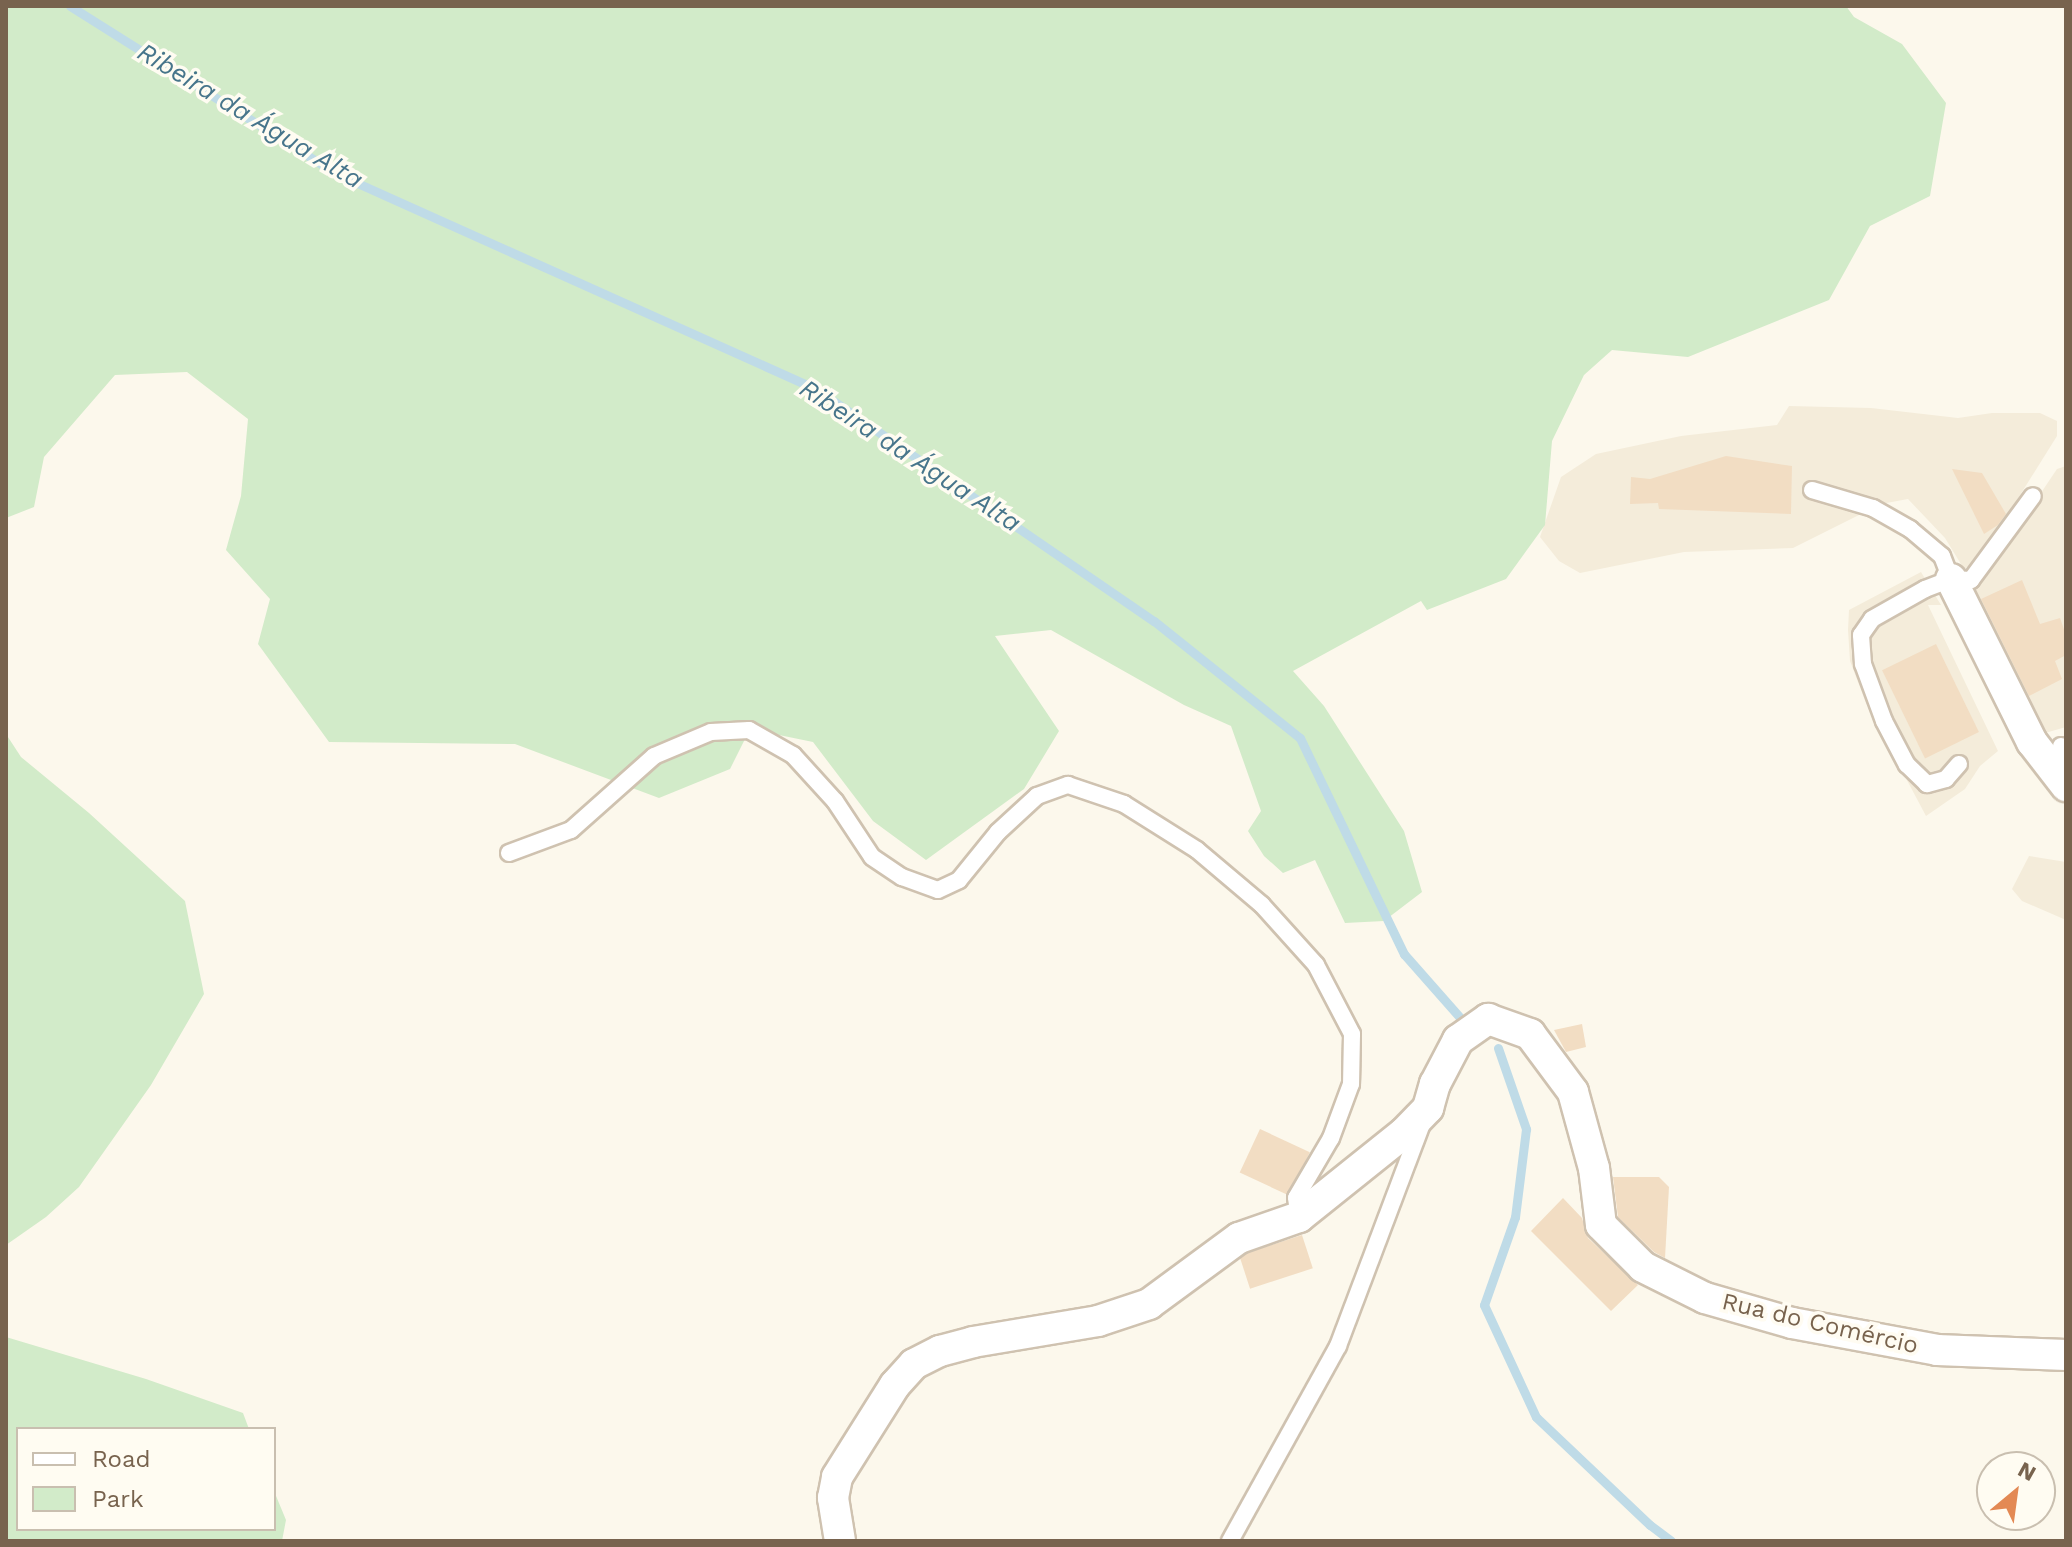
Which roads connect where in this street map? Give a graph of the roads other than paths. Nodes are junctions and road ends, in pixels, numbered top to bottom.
1 (1812, 490) dead end
2 (2033, 496) dead end
3 (1951, 579) junction
4 (2060, 752) edge
5 (1959, 764) dead end
6 (2066, 786) edge
7 (509, 853) dead end
8 (1428, 1108) junction
9 (1299, 1217) junction
10 (2066, 1355) edge
11 (840, 1541) edge
12 (1230, 1541) edge

1 - 3 lane
2 - 3 lane
3 - 4 street
3 - 5 lane
4 - 6 street
7 - 9 lane
8 - 9 street
8 - 10 street, Rua do Comércio
8 - 12 lane
9 - 11 street

